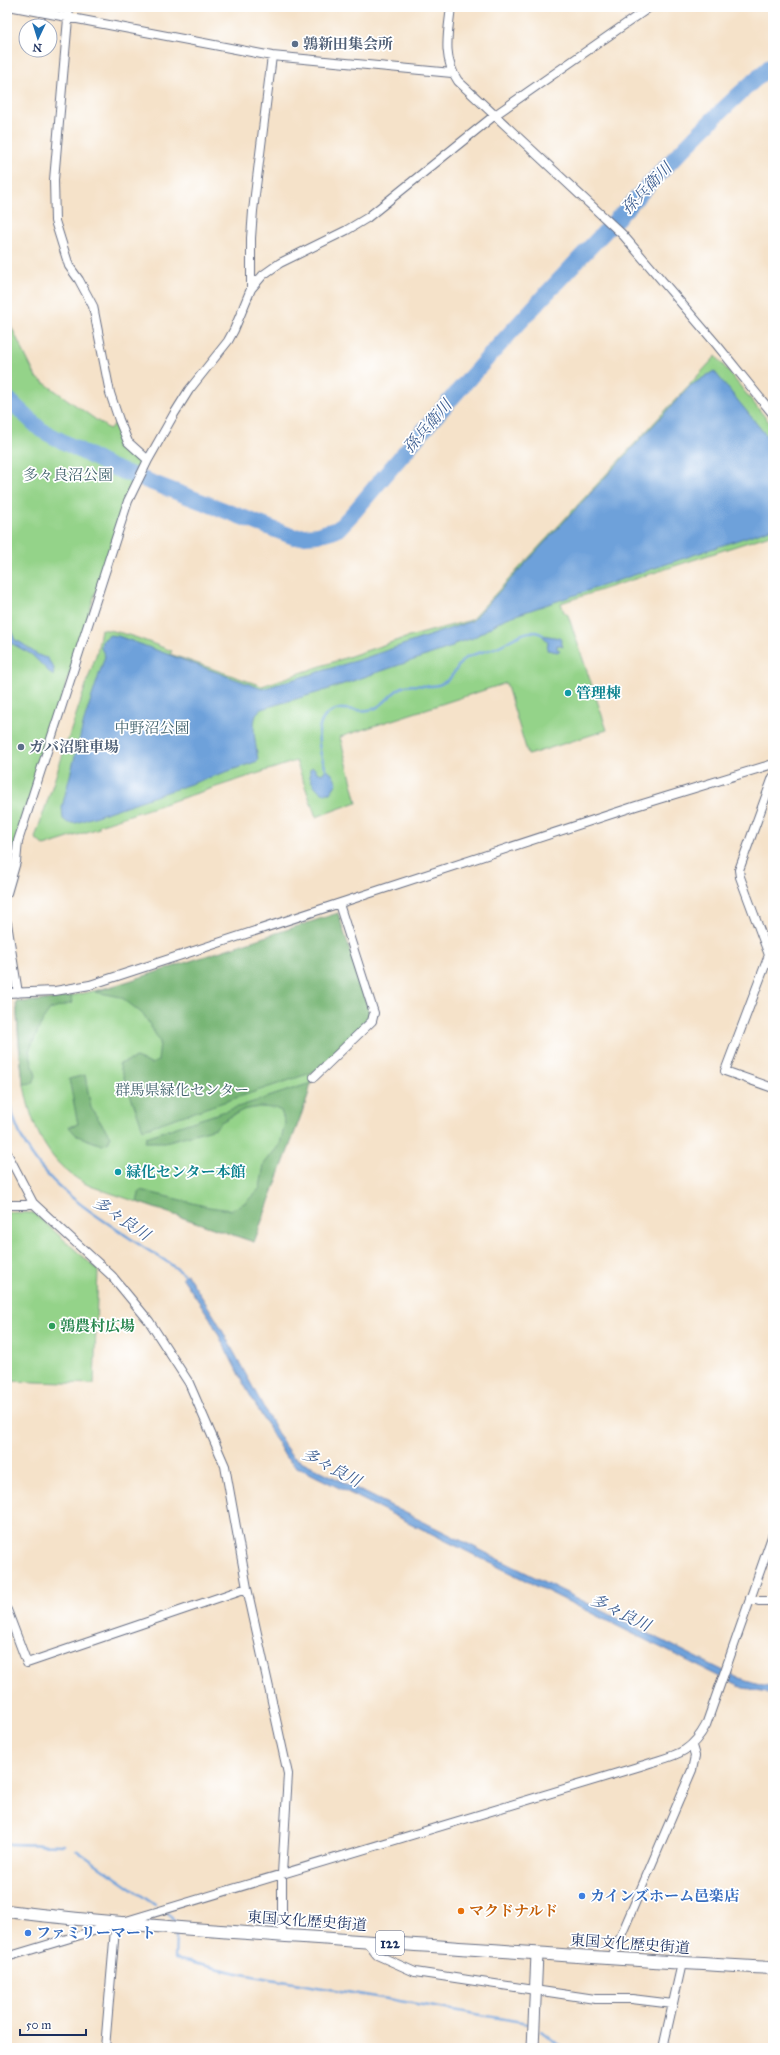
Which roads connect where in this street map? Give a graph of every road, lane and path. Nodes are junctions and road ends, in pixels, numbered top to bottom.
1 (14, 7) edge
2 (69, 7) edge
3 (451, 7) edge
4 (650, 7) edge
5 (68, 17) junction
6 (272, 56) junction
7 (452, 73) junction
8 (495, 115) junction
9 (251, 290) junction
10 (773, 414) edge
11 (146, 463) junction
12 (773, 764) edge
13 (773, 777) edge
14 (7, 893) edge
15 (339, 904) junction
16 (7, 923) edge
17 (7, 993) edge
18 (18, 993) junction
19 (314, 1077) dead end
20 (773, 1088) edge
21 (7, 1153) edge
22 (33, 1203) junction
23 (7, 1205) edge
24 (773, 1534) edge
25 (247, 1588) junction
26 (750, 1598) junction
27 (773, 1601) edge
28 (7, 1610) edge
29 (692, 1746) junction
30 (282, 1874) junction
31 (7, 1911) edge
32 (118, 1923) junction
33 (282, 1936) junction
34 (366, 1941) junction
35 (537, 1954) junction
36 (7, 1957) edge
37 (611, 1959) junction
38 (682, 1963) junction
39 (773, 1968) edge
40 (535, 1990) junction
41 (673, 2004) junction
42 (105, 2048) edge
43 (532, 2048) edge
44 (663, 2048) edge

1 - 5 street
2 - 5 street
3 - 7 street
4 - 8 street
5 - 6 street
5 - 11 street
6 - 7 street
6 - 9 street
7 - 8 street
8 - 9 street
8 - 10 street
9 - 11 street
11 - 14 street
12 - 15 street
13 - 20 street
15 - 18 street
15 - 19 street
16 - 18 street
17 - 18 street
21 - 22 street
22 - 23 street
22 - 25 street
24 - 26 street
25 - 28 street
25 - 30 street
26 - 27 street
26 - 29 street
29 - 30 street
29 - 37 street
30 - 32 street
30 - 33 street
31 - 32 highway, 東国文化歴史街道 / 122
32 - 33 highway, 東国文化歴史街道 / 122
32 - 36 street
32 - 42 street
33 - 34 highway, 東国文化歴史街道 / 122
34 - 35 highway, 東国文化歴史街道 / 122
34 - 40 street
35 - 37 highway, 東国文化歴史街道 / 122
35 - 40 main road
37 - 38 highway, 東国文化歴史街道 / 122
38 - 39 highway, 東国文化歴史街道 / 122
38 - 41 street
40 - 41 street
40 - 43 main road
41 - 44 street

